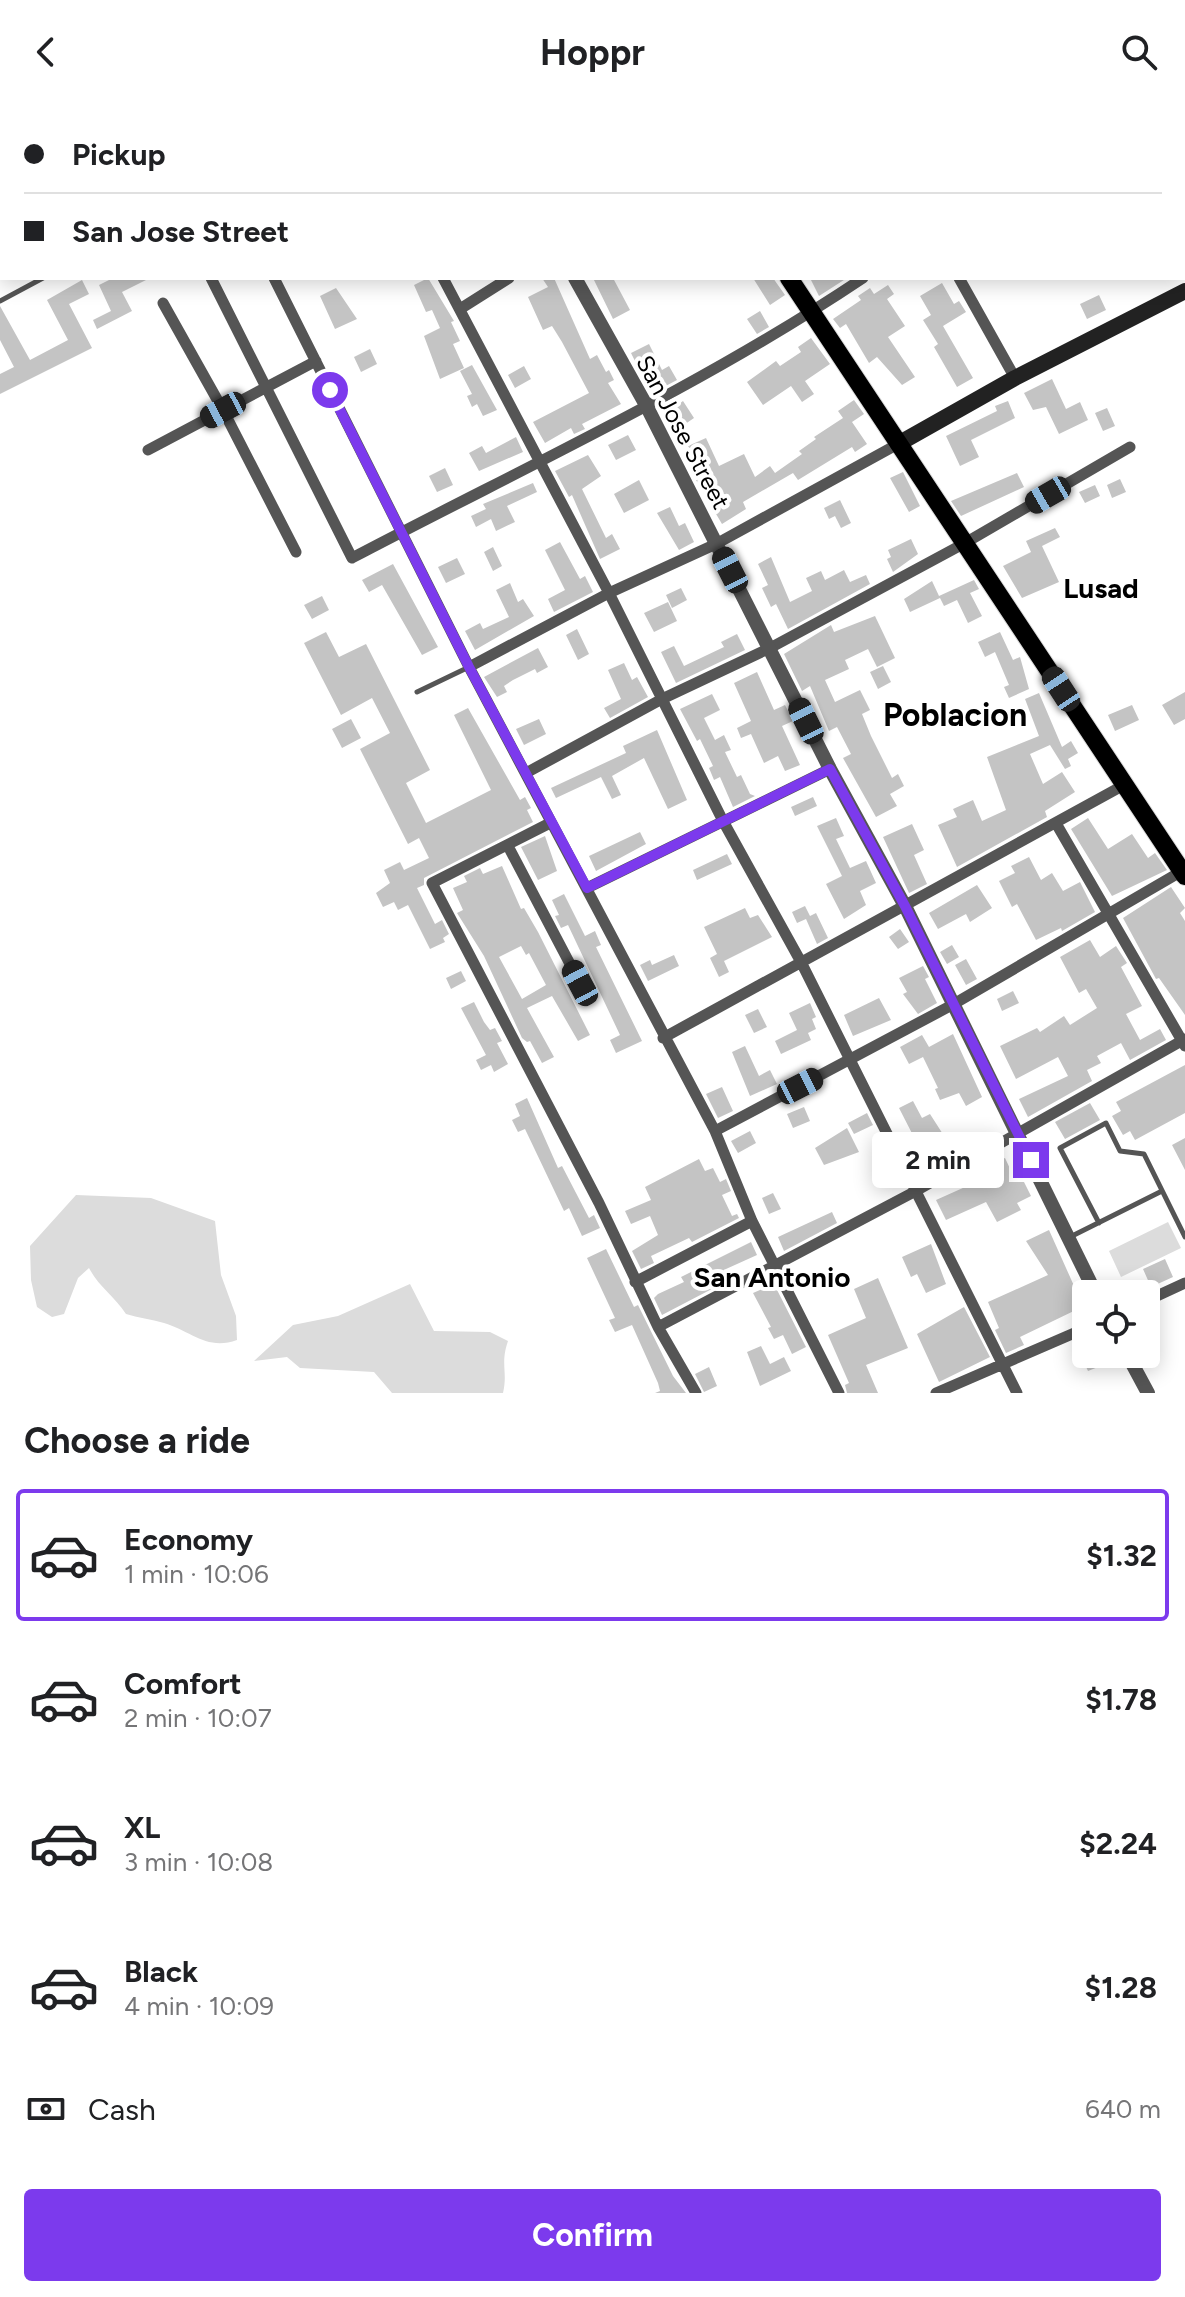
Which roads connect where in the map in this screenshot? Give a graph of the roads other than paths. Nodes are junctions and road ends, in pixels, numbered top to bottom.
1 (39, 280) edge
2 (212, 280) edge
3 (275, 280) edge
4 (444, 280) edge
5 (506, 280) edge
6 (576, 280) edge
7 (790, 280) edge
8 (860, 280) edge
9 (960, 280) edge
10 (1185, 291) edge
11 (0, 301) edge
12 (163, 303) dead end
13 (460, 309) junction
14 (811, 313) junction
15 (316, 361) junction
16 (1015, 378) junction
17 (263, 388) junction
18 (646, 405) junction
19 (223, 410) junction
20 (898, 444) junction
21 (1130, 447) dead end
22 (148, 450) dead end
23 (538, 460) junction
24 (402, 532) junction
25 (965, 543) junction
26 (716, 544) junction
27 (296, 552) dead end
28 (609, 593) junction
29 (770, 648) junction
30 (469, 667) junction
31 (417, 692) dead end
32 (662, 699) junction
33 (830, 769) junction
34 (526, 773) junction
35 (1124, 785) junction
36 (723, 821) junction
37 (550, 823) junction
38 (1057, 825) junction
39 (508, 846) junction
40 (1184, 873) edge
41 (587, 888) junction
42 (905, 906) junction
43 (1110, 914) junction
44 (801, 962) junction
45 (580, 983) dead end
46 (952, 1005) junction
47 (663, 1038) junction
48 (1184, 1042) edge
49 (850, 1060) junction
50 (715, 1131) junction
51 (1019, 1134) junction
52 (1162, 1191) junction
53 (914, 1192) junction
54 (752, 1221) junction
55 (1099, 1223) junction
56 (1185, 1237) edge
57 (1069, 1238) junction
58 (775, 1265) junction
59 (1089, 1280) edge
60 (635, 1282) junction
61 (1185, 1283) edge
62 (1160, 1295) edge
63 (658, 1327) junction
64 (1072, 1334) edge
65 (1002, 1364) junction
66 (1135, 1368) edge
67 (696, 1393) edge
68 (839, 1393) edge
69 (936, 1393) edge
70 (1017, 1393) edge
71 (1148, 1393) edge

1 - 11 lane
2 - 17 street
3 - 15 street
4 - 13 street
5 - 13 street
6 - 18 street, San Jose Street
7 - 14 main road
8 - 14 street
9 - 16 street
10 - 16 main road
12 - 19 street
13 - 23 street
14 - 18 street
14 - 20 main road
15 - 17 street
15 - 24 street
16 - 20 main road
17 - 19 street
17 - 24 street
18 - 23 street
18 - 26 street, San Jose Street
19 - 22 street
19 - 27 street
20 - 25 main road
20 - 26 street
21 - 25 street
23 - 24 street
23 - 28 street
24 - 30 street
25 - 29 street
25 - 35 main road
26 - 28 street
26 - 29 street, San Jose Street
28 - 30 street
28 - 32 street
29 - 32 street
29 - 33 street, San Jose Street
30 - 31 lane
30 - 34 street
32 - 34 street
32 - 36 street
33 - 36 street
33 - 42 street, San Jose Street
34 - 37 street
35 - 38 street
35 - 40 main road
36 - 41 street
36 - 44 street
37 - 39 street
37 - 41 street
38 - 42 street
38 - 43 street
39 - 45 street
39 - 60 street
40 - 43 street
41 - 47 street
42 - 44 street
42 - 46 street, San Jose Street
43 - 46 street
43 - 48 street
44 - 47 street
44 - 49 street
46 - 49 street
46 - 51 street, San Jose Street
47 - 50 street
48 - 51 street
49 - 50 street
49 - 53 street
50 - 54 street
51 - 53 street
51 - 57 street, San Jose Street
52 - 55 lane
52 - 55 lane
52 - 56 lane
53 - 58 street
53 - 65 street
54 - 58 street
54 - 60 street
55 - 57 lane
57 - 59 street, San Jose Street
58 - 63 street
58 - 68 street
60 - 63 street
61 - 62 street
63 - 67 street
64 - 65 street
65 - 69 street
65 - 70 street
66 - 71 street

